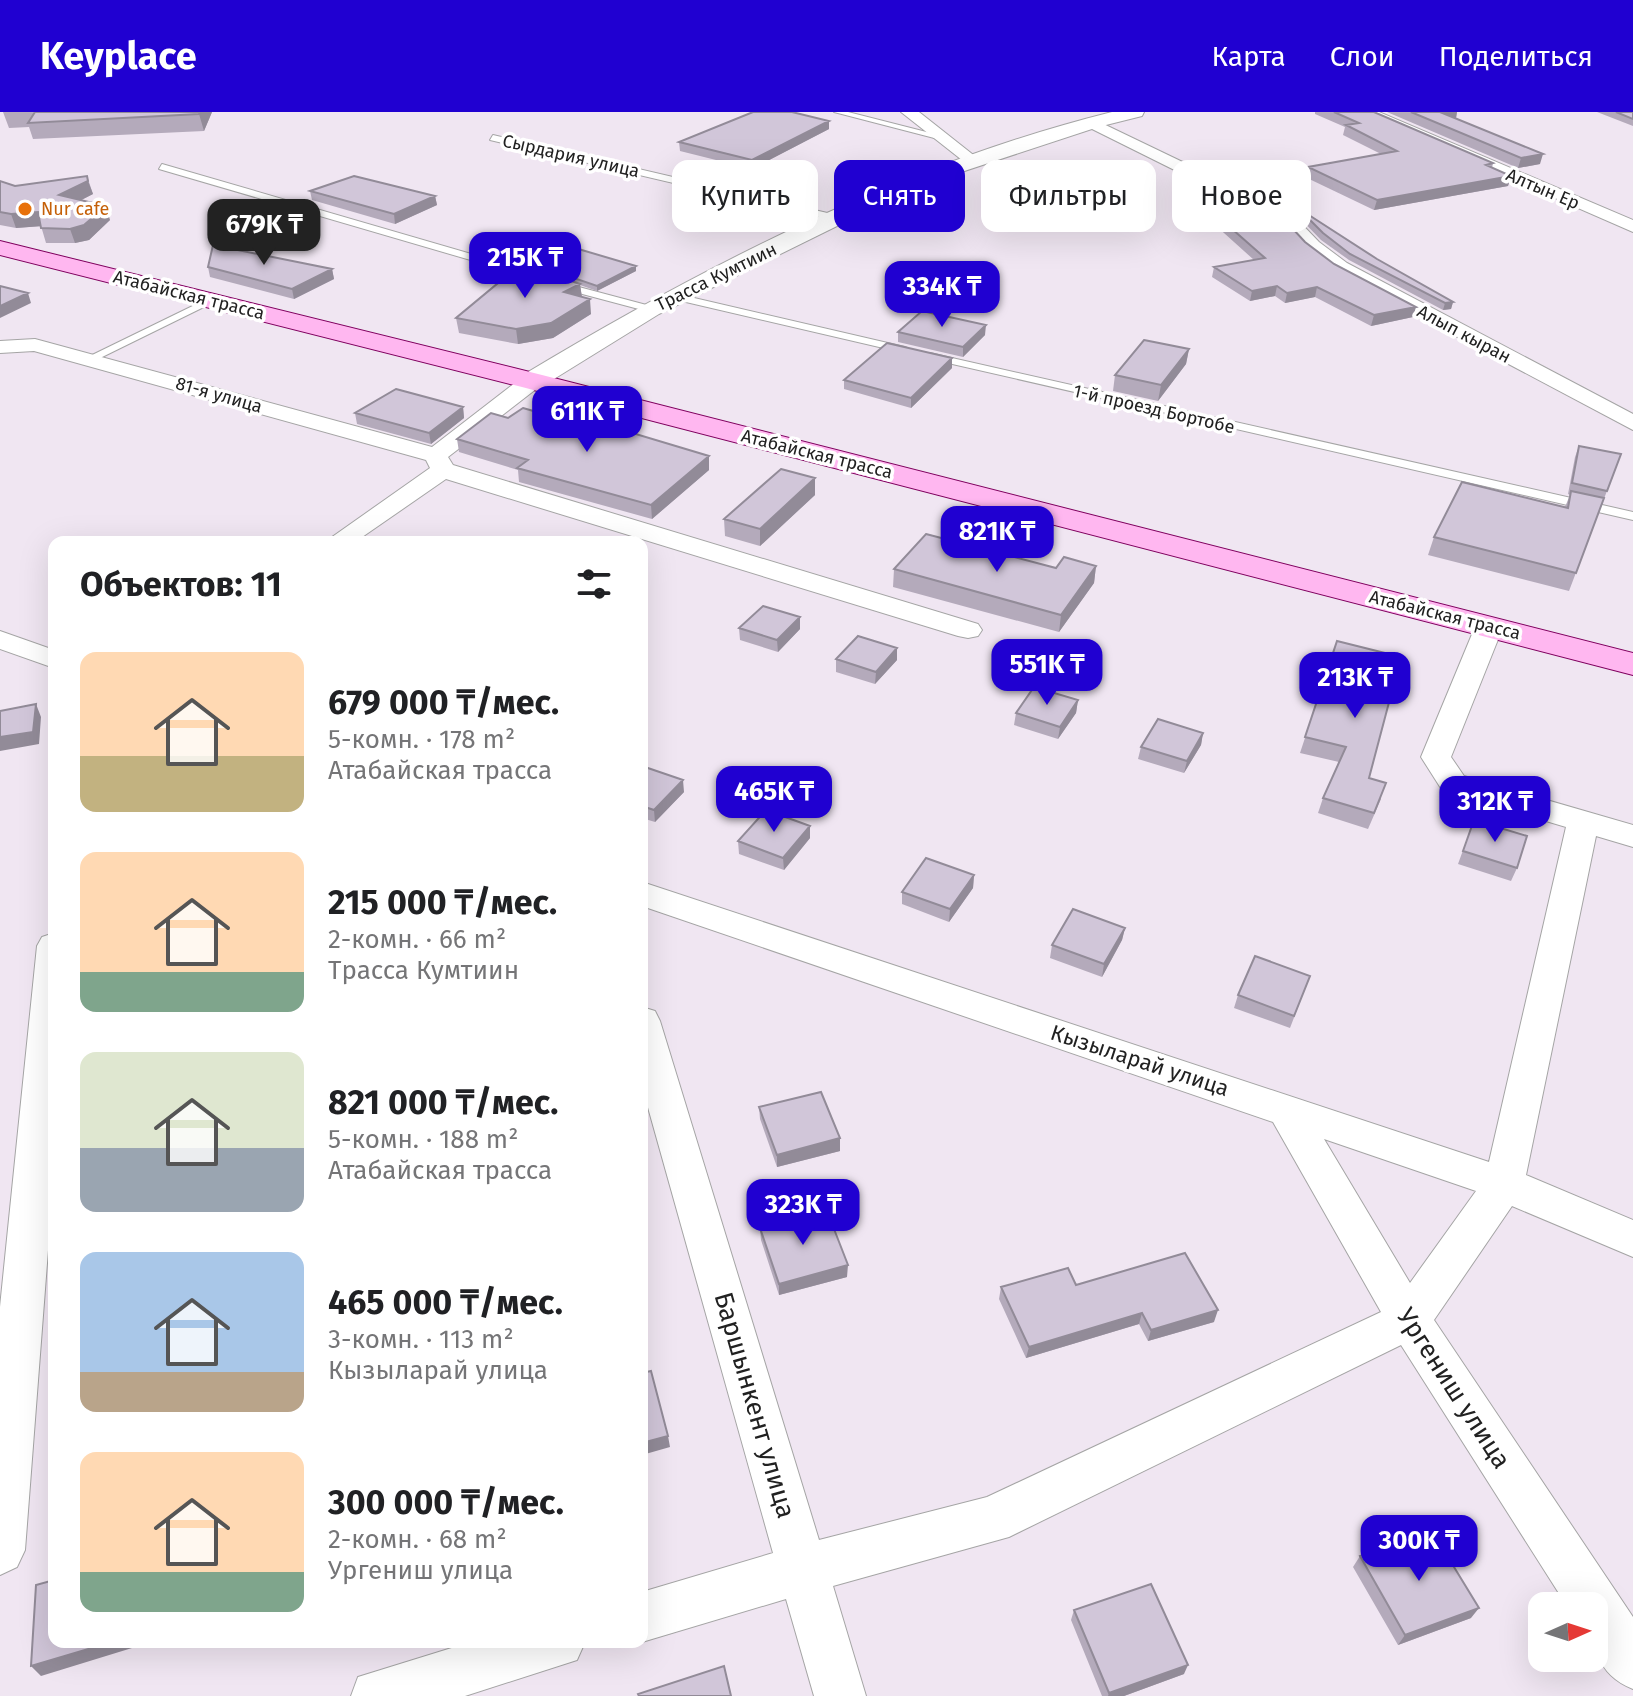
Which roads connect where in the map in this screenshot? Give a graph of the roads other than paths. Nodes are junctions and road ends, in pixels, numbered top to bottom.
1 (838, 112) edge
2 (909, 112) edge
3 (1366, 112) edge
4 (1112, 116) edge
5 (942, 137) junction
6 (493, 138) dead end
7 (973, 161) junction
8 (965, 164) edge
9 (162, 167) dead end
10 (834, 218) edge
11 (834, 219) edge
12 (1633, 227) edge
13 (0, 248) edge
14 (677, 297) junction
15 (211, 301) junction
16 (650, 309) junction
17 (0, 347) edge
18 (90, 359) junction
19 (532, 381) junction
20 (1633, 423) edge
21 (440, 463) junction
22 (1633, 516) edge
23 (346, 536) edge
24 (1489, 627) junction
25 (968, 630) dead end
26 (0, 639) edge
27 (48, 658) edge
28 (1633, 664) edge
29 (1583, 821) junction
30 (1633, 836) edge
31 (648, 896) edge
32 (48, 1013) edge
33 (648, 1041) edge
34 (1285, 1108) junction
35 (1504, 1184) junction
36 (1633, 1239) edge
37 (1409, 1320) junction
38 (0, 1550) edge
39 (804, 1569) junction
40 (648, 1615) edge
41 (539, 1648) edge
42 (1633, 1663) edge
43 (377, 1696) edge
44 (840, 1696) edge

1 - 5 lane
2 - 5 street
3 - 12 street, Алтын Ер
4 - 7 street, Трасса Кумтиин
4 - 20 street, Алып кыран
5 - 7 street
6 - 10 lane, Сырдария улица
7 - 8 street, Трасса Кумтиин
9 - 16 lane
11 - 14 street, Трасса Кумтиин
13 - 15 main road, Атабайская трасса
14 - 16 street, Трасса Кумтиин
14 - 22 lane, 1-й проезд Бортобе
15 - 18 lane
15 - 19 main road, Атабайская трасса
16 - 19 street, Трасса Кумтиин
17 - 18 street, 81-я улица
18 - 21 street, 81-я улица
19 - 21 street
19 - 24 main road, Атабайская трасса
21 - 23 street
21 - 25 street, 81-я улица
24 - 28 main road, Атабайская трасса
24 - 29 street
26 - 27 street
29 - 30 street
29 - 35 street
31 - 34 street, Кызыларай улица
32 - 38 street
33 - 39 street, Баршынкент улица
34 - 35 street, Кызыларай улица
34 - 37 street, Ургениш улица
35 - 36 street, Кызыларай улица
35 - 37 street
37 - 39 street
37 - 42 street, Ургениш улица
39 - 40 street
39 - 44 street, Баршынкент улица
41 - 43 street

